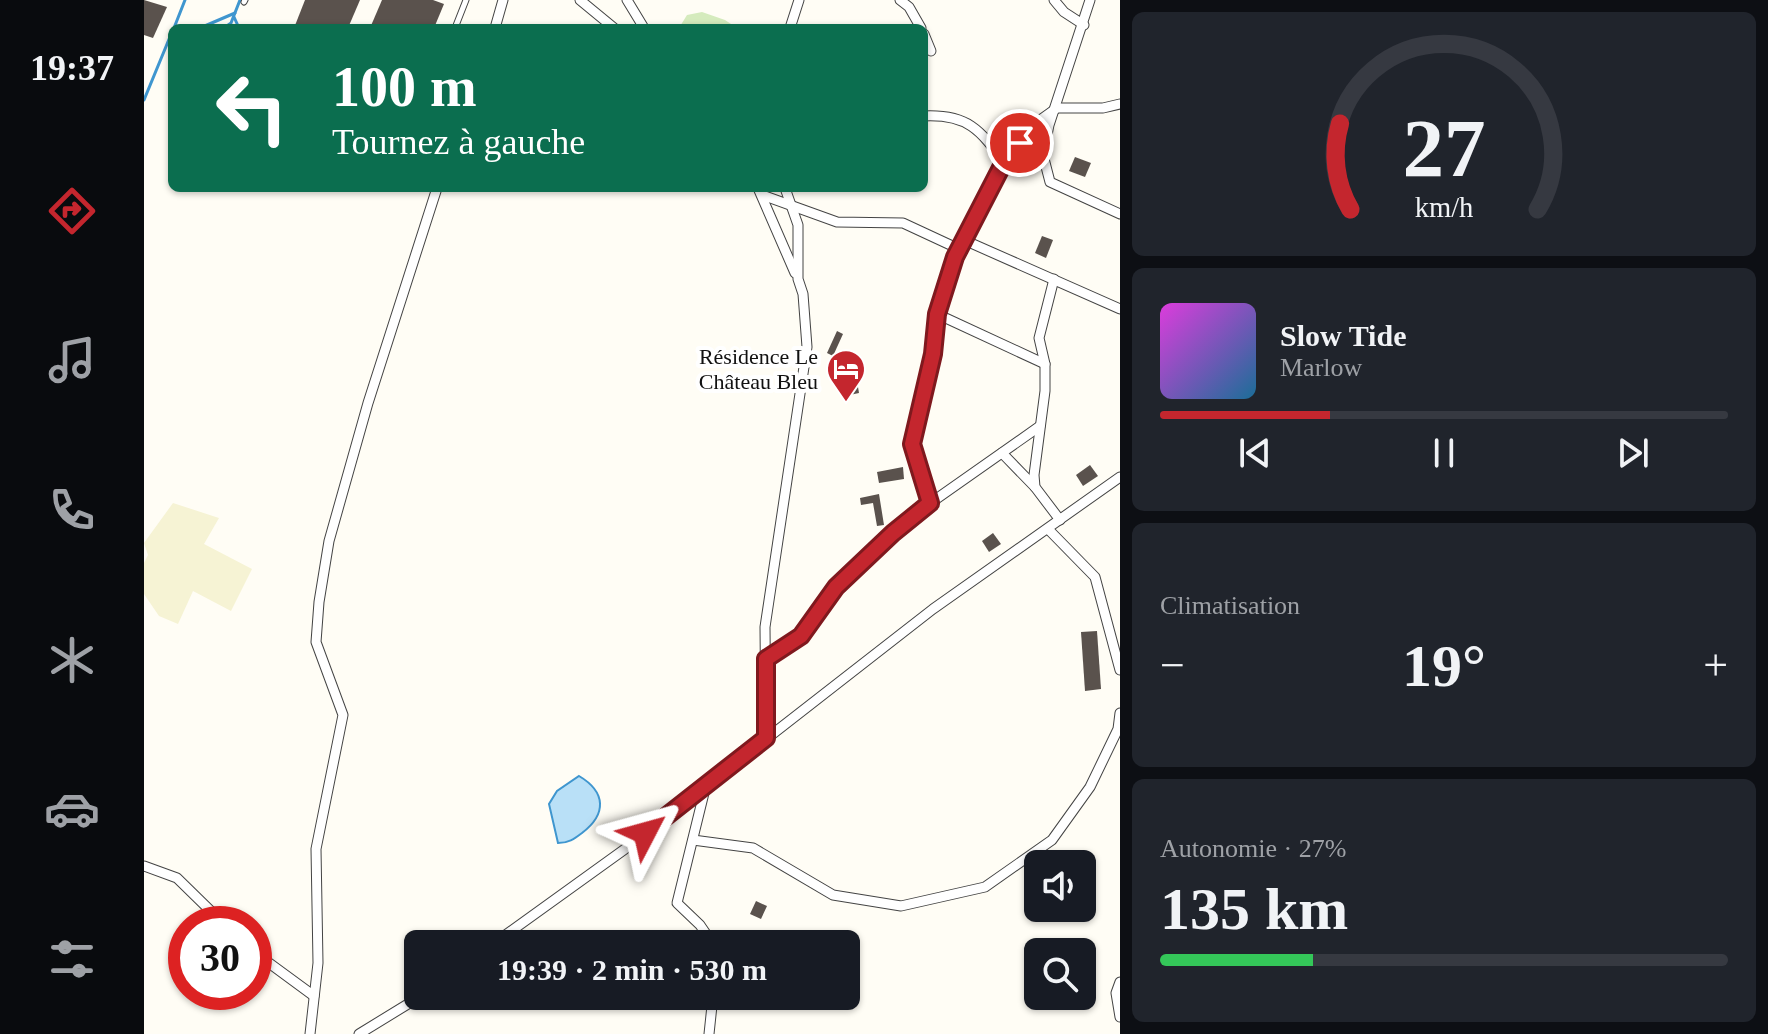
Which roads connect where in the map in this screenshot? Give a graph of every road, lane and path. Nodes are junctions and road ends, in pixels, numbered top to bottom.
1 (466, 0) edge
2 (503, 0) edge
3 (580, 0) edge
4 (627, 0) edge
5 (799, 0) edge
6 (900, 0) edge
7 (1054, 0) edge
8 (1090, 0) edge
9 (457, 24) edge
10 (496, 24) edge
11 (609, 24) edge
12 (642, 24) edge
13 (791, 24) edge
14 (919, 24) edge
15 (1084, 25) junction
16 (928, 44) edge
17 (931, 51) dead end
18 (1120, 104) edge
19 (1057, 108) junction
20 (928, 116) edge
21 (1004, 162) junction
22 (436, 192) edge
23 (760, 192) edge
24 (786, 192) edge
25 (792, 207) junction
26 (1120, 214) edge
27 (962, 244) junction
28 (798, 279) junction
29 (1054, 279) junction
30 (1120, 309) edge
31 (937, 314) junction
32 (1045, 364) junction
33 (1040, 426) junction
34 (1002, 453) junction
35 (1120, 477) edge
36 (1035, 487) junction
37 (930, 503) junction
38 (1060, 520) junction
39 (1048, 529) junction
40 (766, 659) junction
41 (1120, 670) edge
42 (1120, 713) edge
43 (1119, 730) edge
44 (766, 738) junction
45 (706, 784) junction
46 (693, 840) junction
47 (144, 866) edge
48 (206, 906) edge
49 (512, 930) edge
50 (703, 930) edge
51 (272, 965) edge
52 (1120, 982) edge
53 (314, 996) junction
54 (404, 1006) edge
55 (712, 1010) edge
56 (1120, 1017) edge
57 (310, 1034) edge
58 (359, 1034) edge
59 (709, 1034) edge

1 - 9 lane
2 - 10 street
3 - 11 street
4 - 12 street
5 - 13 street
6 - 14 street
7 - 15 street
8 - 15 street
15 - 19 street
16 - 17 street
18 - 19 street
19 - 21 street
19 - 26 street
20 - 21 street
21 - 27 street
22 - 53 street
23 - 25 street
23 - 28 street
24 - 25 street
25 - 27 street
25 - 28 street
27 - 29 street
27 - 31 street
28 - 40 street
29 - 30 street
29 - 32 street
31 - 32 street
31 - 37 street
32 - 33 street
33 - 34 street
33 - 36 street
34 - 36 street
34 - 37 street
35 - 38 street
36 - 38 street
37 - 40 street
38 - 39 street
39 - 41 street
39 - 44 street
40 - 44 street
42 - 43 street
43 - 46 street
44 - 45 street
45 - 46 street
45 - 49 street
46 - 50 street
47 - 48 street
51 - 53 street
52 - 56 street
53 - 57 street
54 - 58 street
55 - 59 street

